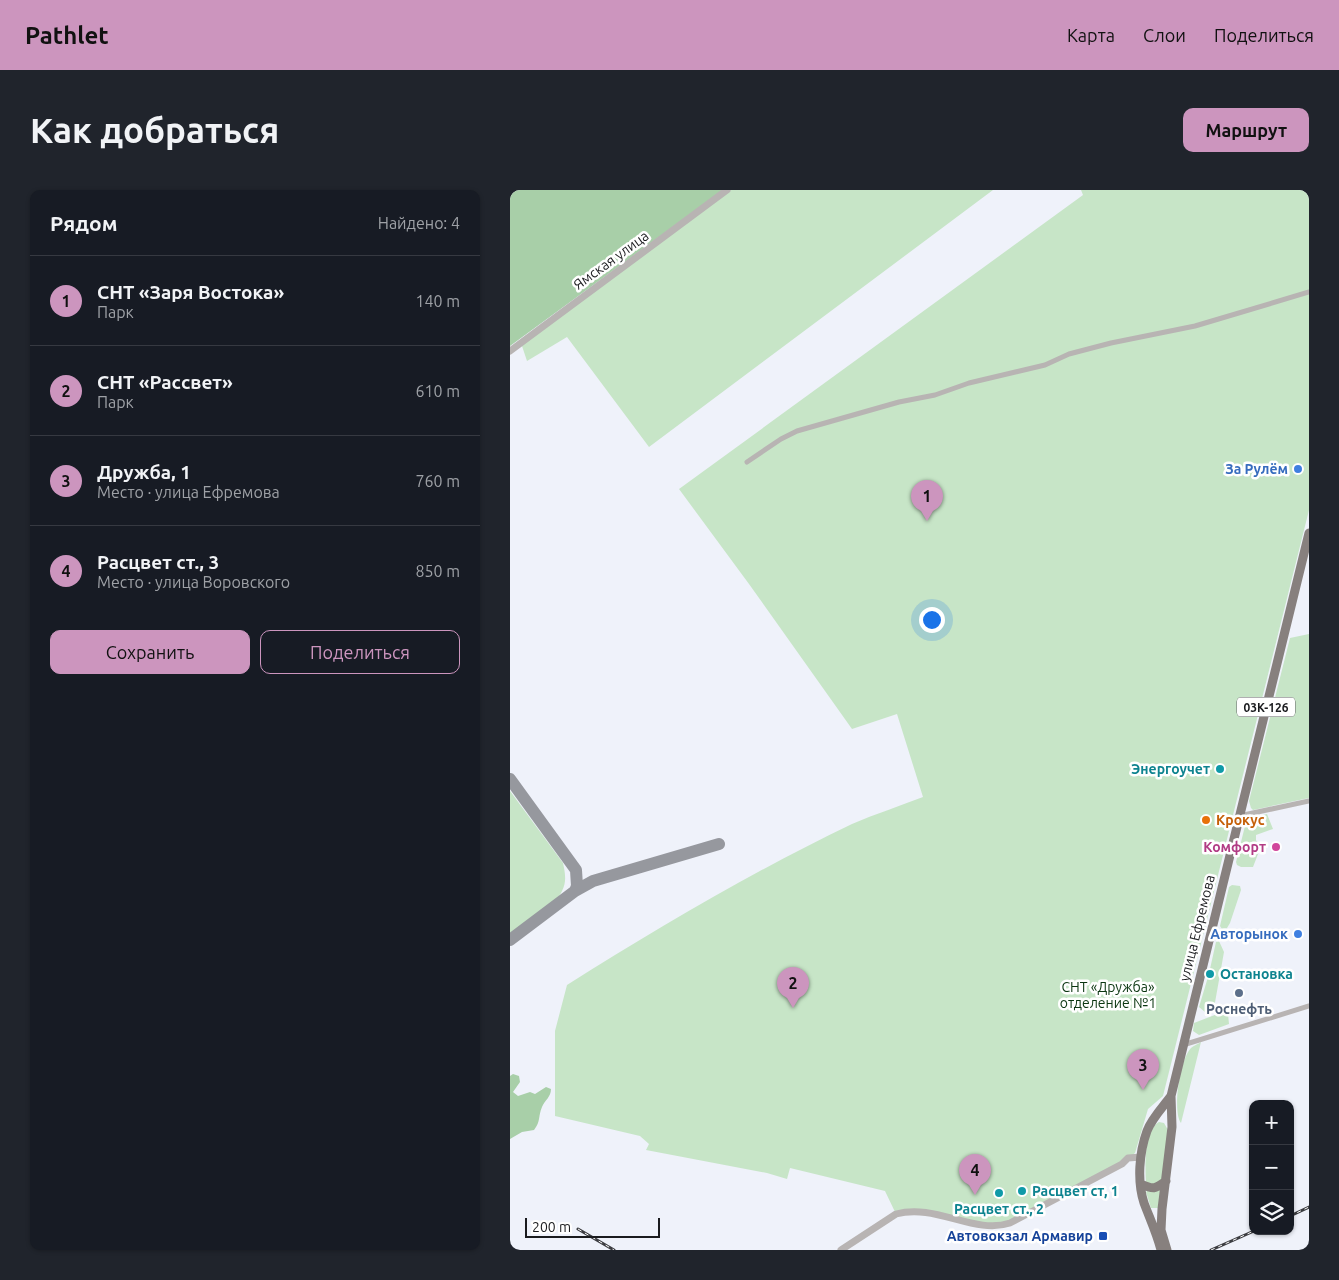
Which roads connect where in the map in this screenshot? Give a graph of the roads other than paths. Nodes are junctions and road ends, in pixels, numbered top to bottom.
1 (727, 190) edge
2 (1309, 292) edge
3 (510, 351) edge
4 (747, 462) dead end
5 (1309, 533) edge
6 (1309, 801) edge
7 (1239, 816) junction
8 (1309, 1006) edge
9 (1183, 1045) junction
10 (1171, 1096) junction
11 (1153, 1122) junction
12 (1172, 1127) junction
13 (1141, 1156) junction
14 (1166, 1181) junction
15 (1141, 1184) junction
16 (841, 1250) edge
17 (1161, 1250) edge
18 (1167, 1250) edge

1 - 3 street, Ямская улица
2 - 4 street
5 - 7 main road, улица Ефремова / 03К-126
6 - 7 street
7 - 9 main road, улица Ефремова / 03К-126
8 - 9 street
9 - 10 main road, улица Ефремова / 03К-126
10 - 11 main road, улица Ефремова / 03К-126
10 - 12 main road, улица Ефремова / 03К-126
11 - 12 main road
11 - 13 main road, улица Ефремова / 03К-126
12 - 14 main road, улица Ефремова / 03К-126
13 - 15 main road, улица Ефремова / 03К-126
13 - 16 street
14 - 15 main road
14 - 18 main road, улица Ефремова / 03К-126
15 - 17 main road, улица Ефремова / 03К-126

